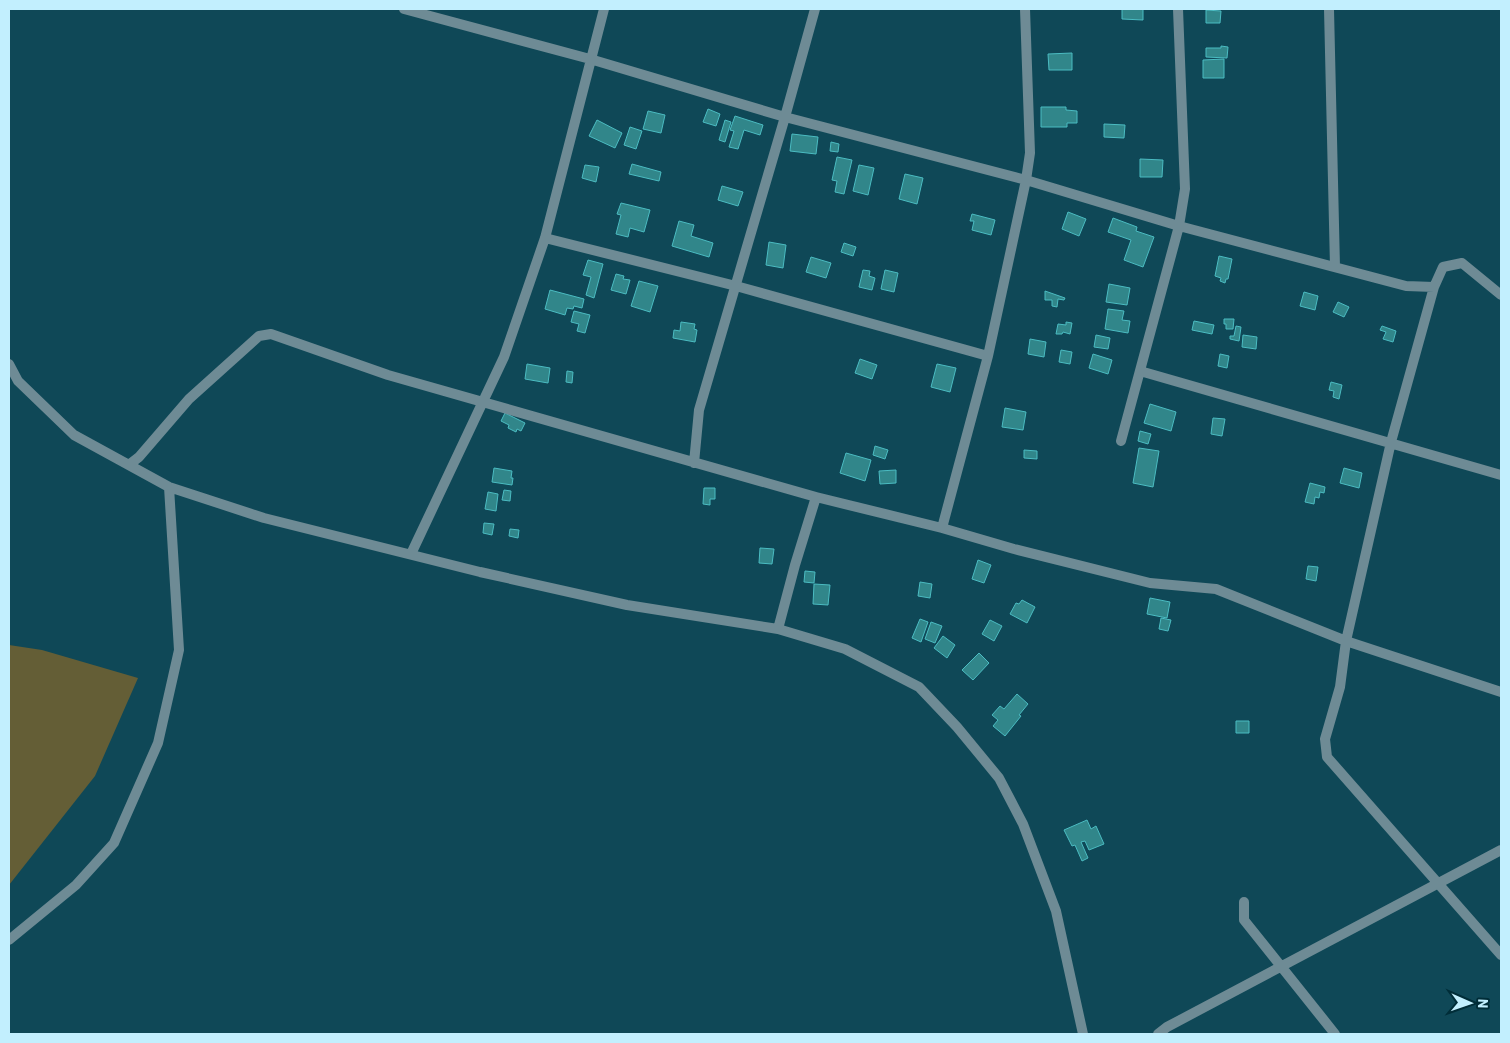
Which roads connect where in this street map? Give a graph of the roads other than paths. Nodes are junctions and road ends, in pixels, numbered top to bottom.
1 (404, 9) edge
2 (604, 9) edge
3 (815, 9) edge
4 (1025, 9) edge
5 (1178, 9) edge
6 (1329, 9) edge
7 (590, 59) junction
8 (785, 117) junction
9 (1026, 180) junction
10 (1180, 226) junction
11 (545, 238) junction
12 (1336, 267) junction
13 (736, 286) junction
14 (1434, 286) junction
15 (1501, 295) edge
16 (988, 356) junction
17 (9, 364) edge
18 (1140, 371) junction
19 (483, 403) junction
20 (1120, 441) dead end
21 (1391, 442) junction
22 (694, 462) junction
23 (130, 464) junction
24 (1501, 475) edge
25 (169, 487) junction
26 (816, 497) junction
27 (942, 528) junction
28 (411, 554) junction
29 (778, 629) junction
30 (1346, 641) junction
31 (1501, 692) edge
32 (1501, 850) edge
33 (1439, 883) junction
34 (1244, 902) dead end
35 (9, 940) edge
36 (1501, 954) edge
37 (1281, 967) junction
38 (1170, 1031) edge
39 (1083, 1034) edge
40 (1158, 1034) edge
41 (1335, 1034) edge

1 - 7 street
2 - 7 street
3 - 8 street
4 - 9 street
5 - 10 street
6 - 12 street
7 - 8 street
7 - 11 street
8 - 9 street
8 - 13 street
9 - 10 street
9 - 16 street
10 - 12 street
10 - 18 street
11 - 13 street
11 - 19 street
12 - 14 street
13 - 16 street
13 - 22 street
14 - 15 street
14 - 21 street
16 - 27 street
17 - 23 street
18 - 20 street
18 - 21 street
19 - 22 street
19 - 23 street
19 - 28 street
21 - 24 street
21 - 30 street
22 - 26 street
23 - 25 street
25 - 28 street
25 - 35 street
26 - 27 street
26 - 29 street
27 - 30 street
28 - 29 street
29 - 39 street
30 - 31 street
30 - 33 street
32 - 33 street
33 - 36 street
33 - 37 street
34 - 37 street
37 - 38 street
37 - 41 street
38 - 40 street

